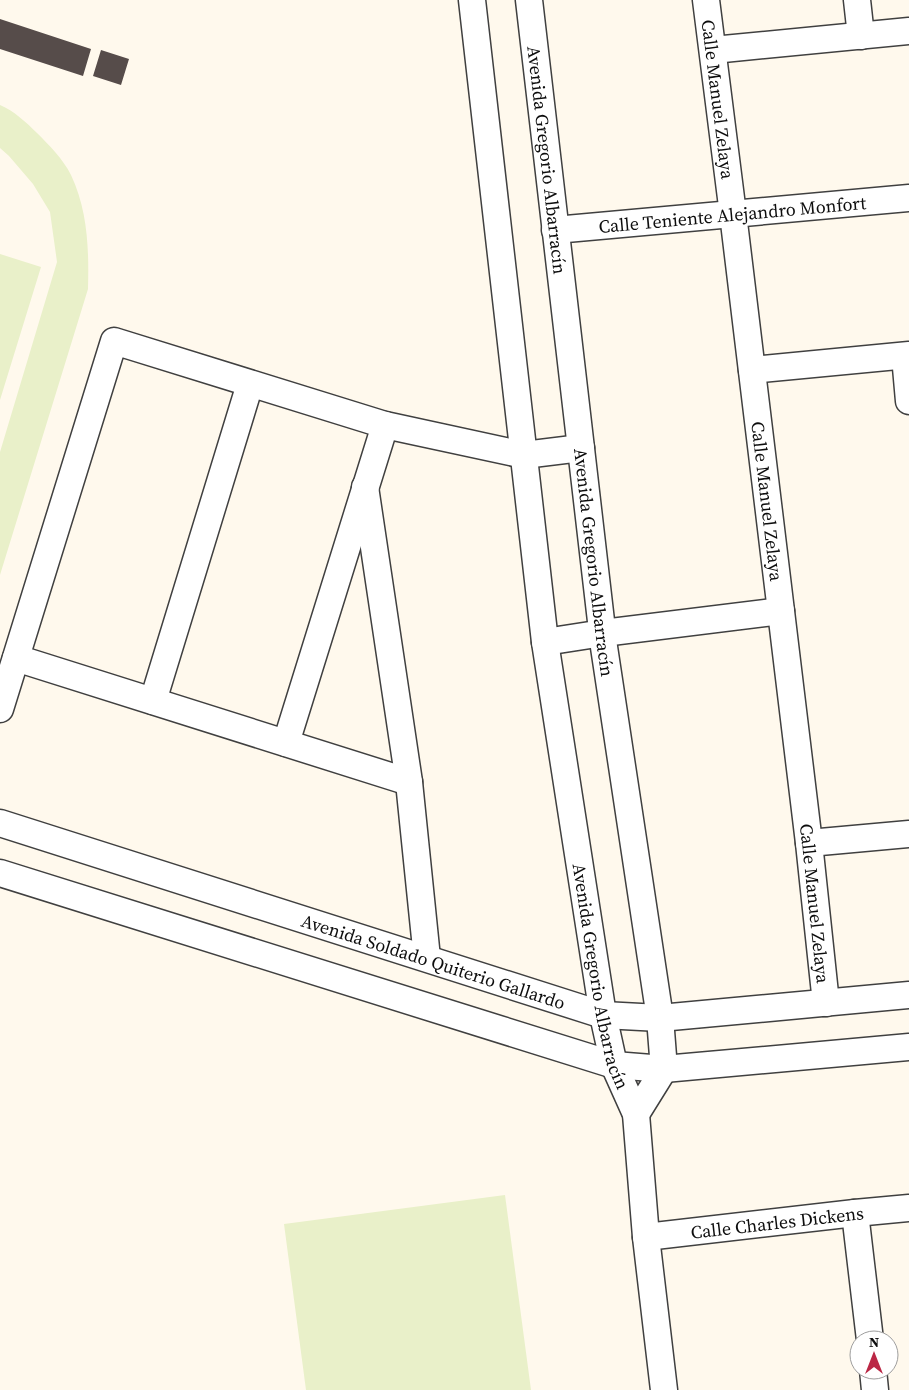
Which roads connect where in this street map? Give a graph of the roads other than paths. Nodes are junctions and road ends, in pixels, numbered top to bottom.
1 (472, 0) edge
2 (529, 0) edge
3 (706, 0) edge
4 (856, 0) edge
5 (909, 31) edge
6 (861, 36) junction
7 (713, 50) junction
8 (909, 198) edge
9 (733, 214) junction
10 (556, 230) junction
11 (907, 356) edge
12 (752, 370) junction
13 (250, 384) junction
14 (909, 401) edge
15 (385, 425) junction
16 (581, 448) junction
17 (524, 455) junction
18 (365, 487) junction
19 (780, 611) junction
20 (603, 633) junction
21 (545, 642) junction
22 (16, 658) junction
23 (153, 701) junction
24 (0, 709) edge
25 (286, 743) junction
26 (409, 782) junction
27 (0, 823) edge
28 (909, 834) edge
29 (809, 843) junction
30 (0, 872) edge
31 (427, 958) junction
32 (909, 996) edge
33 (826, 1003) junction
34 (603, 1014) junction
35 (660, 1018) junction
36 (909, 1047) edge
37 (614, 1065) junction
38 (664, 1069) junction
39 (636, 1114) junction
40 (909, 1208) edge
41 (855, 1213) junction
42 (646, 1237) junction
43 (869, 1330) edge
44 (664, 1390) edge

1 - 17 street, Avenida Gregorio Albarracín
2 - 10 street, Avenida Gregorio Albarracín
3 - 7 street, Calle Manuel Zelaya
4 - 6 street
5 - 6 street
6 - 7 street
7 - 9 street, Calle Manuel Zelaya
8 - 9 street, Calle Teniente Alejandro Monfort
9 - 10 street, Calle Teniente Alejandro Monfort
9 - 12 street, Calle Manuel Zelaya
10 - 16 street, Avenida Gregorio Albarracín
11 - 12 street
11 - 14 street
12 - 19 street, Calle Manuel Zelaya
13 - 15 street
13 - 22 street
13 - 23 street
15 - 17 street
15 - 18 street
16 - 17 street
16 - 20 street, Avenida Gregorio Albarracín
17 - 21 street, Avenida Gregorio Albarracín
18 - 25 street
18 - 26 street
19 - 20 street
19 - 29 street, Calle Manuel Zelaya
20 - 21 street
20 - 35 street, Avenida Gregorio Albarracín
21 - 34 street, Avenida Gregorio Albarracín
22 - 23 street
22 - 24 street
23 - 25 street
25 - 26 street
26 - 31 street
27 - 31 street, Avenida Soldado Quiterio Gallardo
28 - 29 street
29 - 33 street, Calle Manuel Zelaya
30 - 37 street
31 - 34 street, Avenida Soldado Quiterio Gallardo
32 - 33 street, Avenida Soldado Quiterio Gallardo
33 - 35 street, Avenida Soldado Quiterio Gallardo
34 - 35 street, Avenida Soldado Quiterio Gallardo
34 - 37 street, Avenida Gregorio Albarracín
35 - 38 street, Avenida Gregorio Albarracín
36 - 38 street
37 - 38 street
37 - 39 street, Avenida Gregorio Albarracín
38 - 39 street, Avenida Gregorio Albarracín
39 - 42 street, Avenida Gregorio Albarracín
40 - 41 street, Calle Charles Dickens
41 - 42 street, Calle Charles Dickens
41 - 43 street
42 - 44 street, Avenida Gregorio Albarracín

